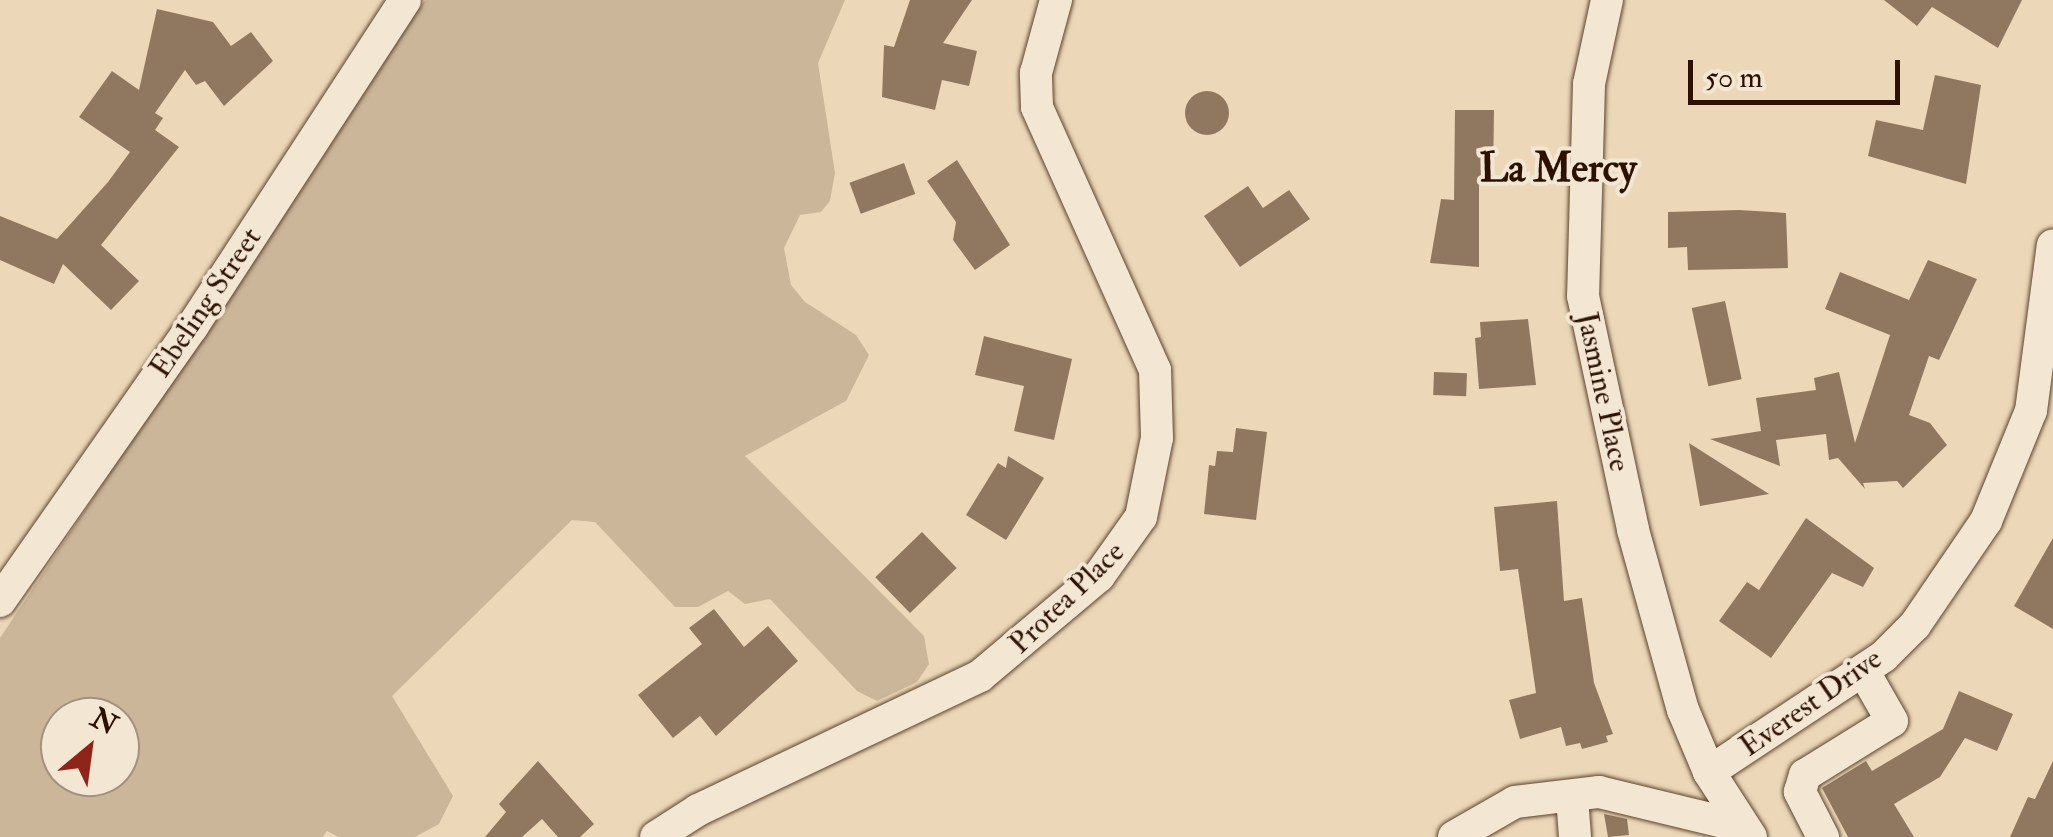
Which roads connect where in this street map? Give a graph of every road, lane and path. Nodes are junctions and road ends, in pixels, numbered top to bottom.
1 (406, 0) edge
2 (1056, 0) edge
3 (1608, 0) edge
4 (2053, 244) edge
5 (2042, 414) edge
6 (0, 601) edge
7 (1864, 672) junction
8 (1709, 772) junction
9 (1572, 797) junction
10 (1747, 832) edge
11 (656, 837) edge
12 (1454, 837) edge
13 (1575, 837) edge
14 (1823, 837) edge

1 - 6 street, Ebeling Street
2 - 11 street, Protea Place
3 - 8 street, Jasmine Place
4 - 5 street, Everest Drive
5 - 7 street, Everest Drive
7 - 8 street, Everest Drive
7 - 14 street
8 - 10 street, Jasmine Place
9 - 10 street
9 - 12 street
9 - 13 street

